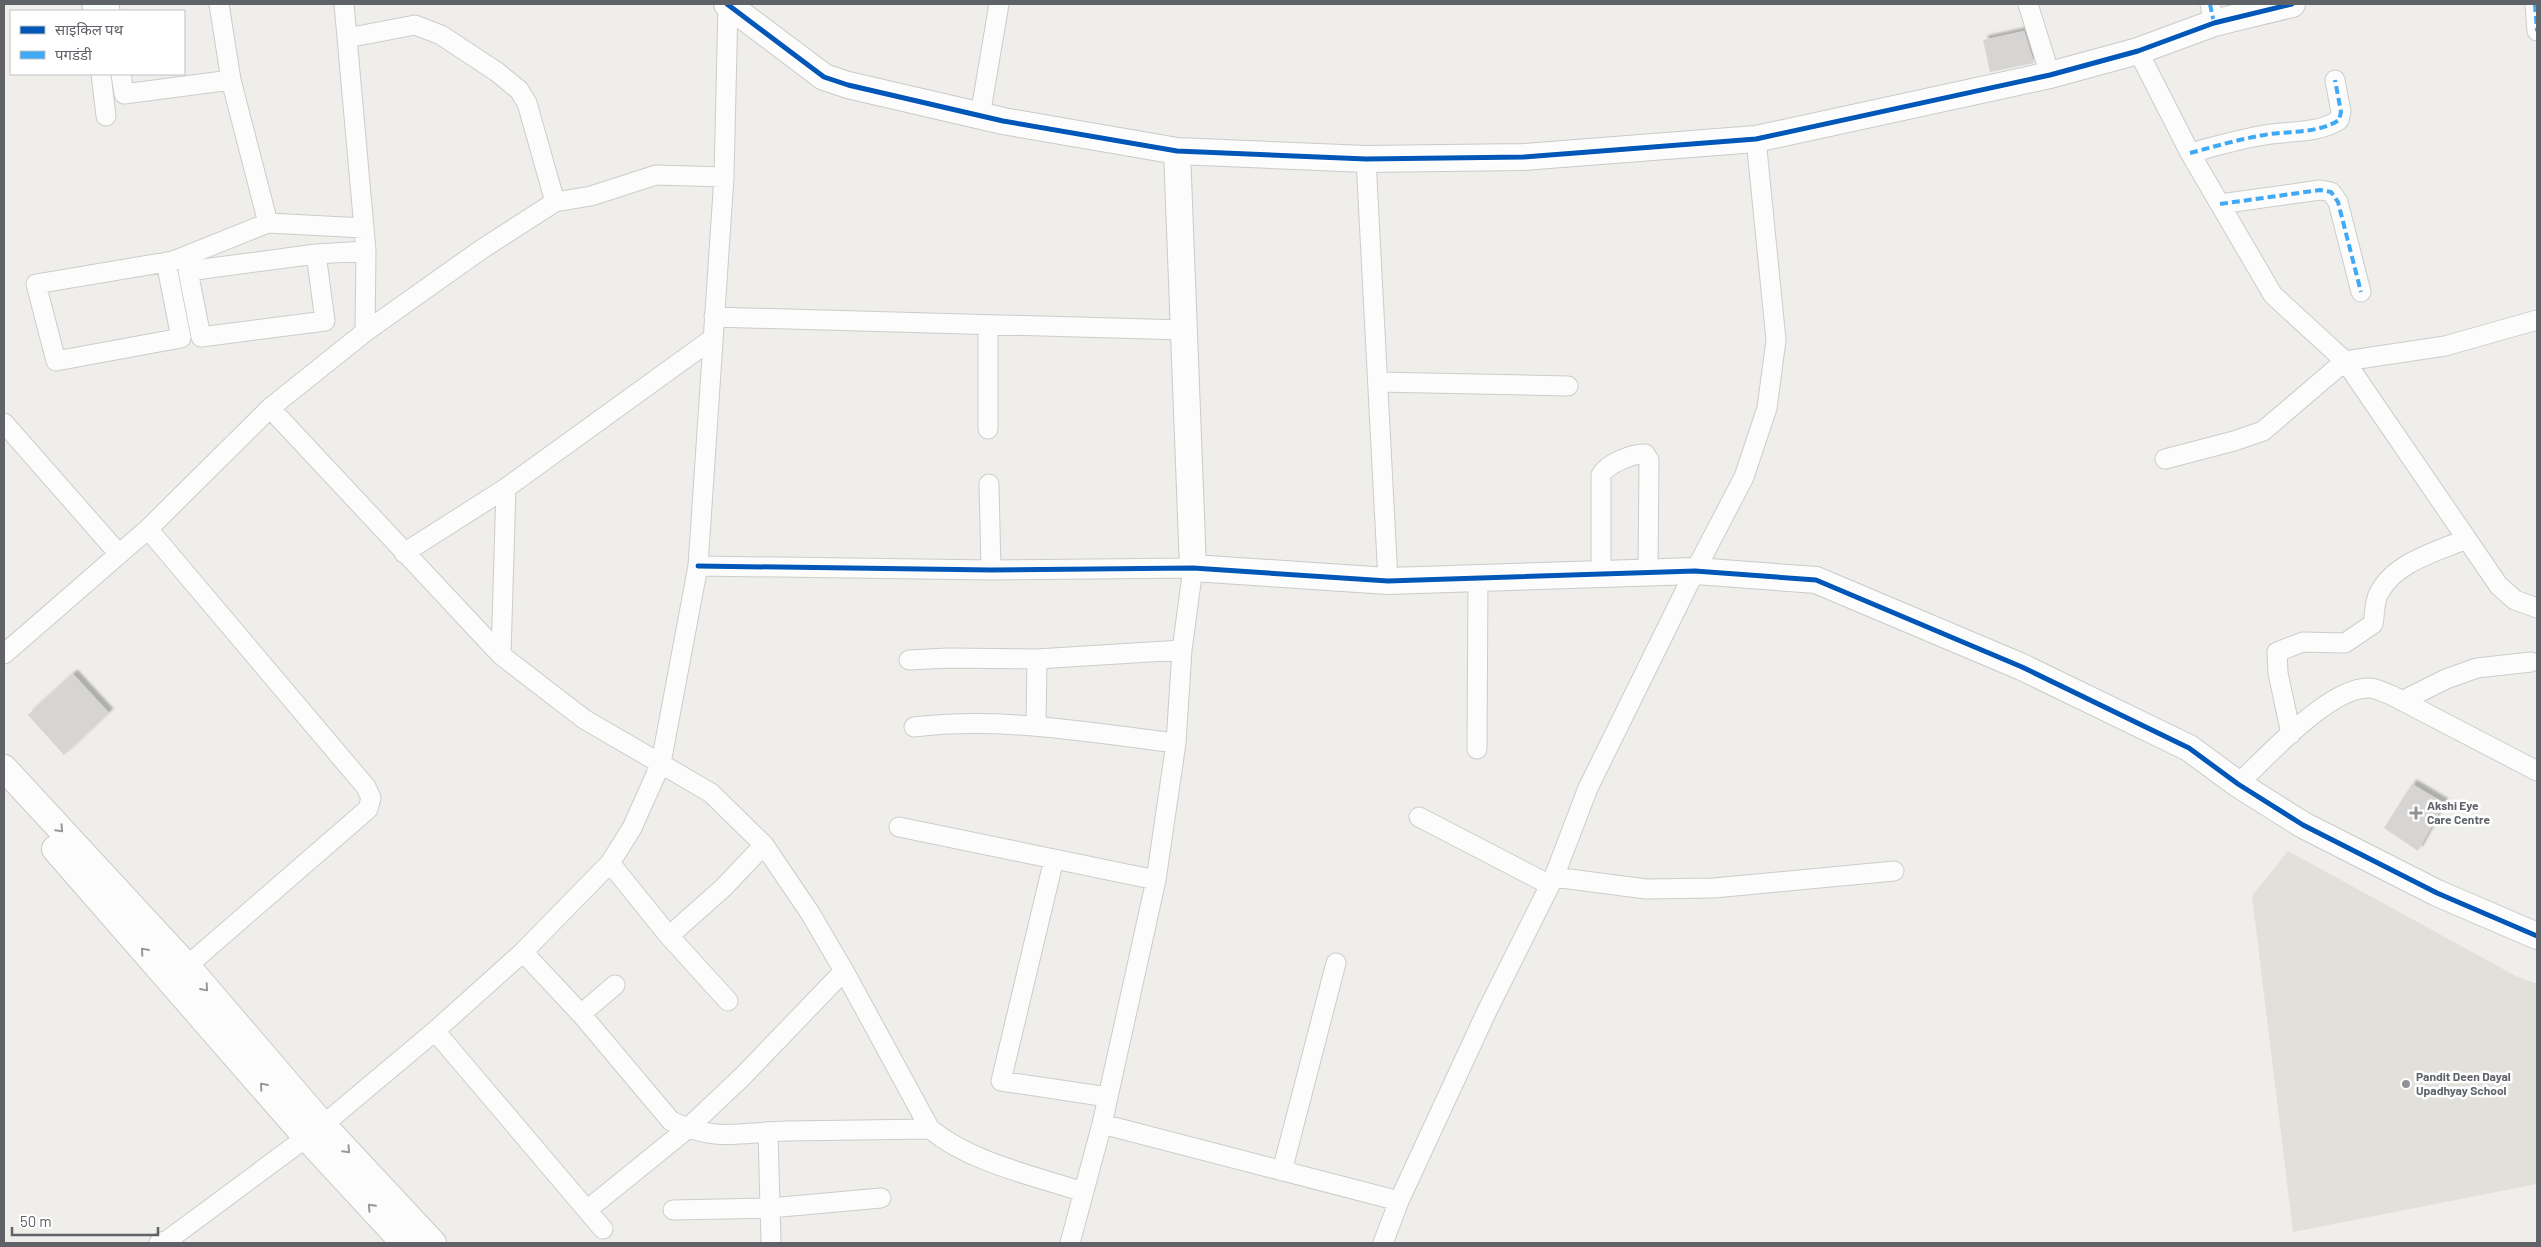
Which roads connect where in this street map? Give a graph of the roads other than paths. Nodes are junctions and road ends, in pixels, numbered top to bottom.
1 (219, 4) edge
2 (344, 4) edge
3 (728, 4) edge
4 (999, 4) edge
5 (2028, 4) edge
6 (2292, 4) edge
7 (2535, 4) edge
8 (2212, 14) edge
9 (2537, 31) edge
10 (347, 38) junction
11 (2138, 51) junction
12 (101, 75) edge
13 (120, 75) edge
14 (2050, 76) junction
15 (232, 80) junction
16 (2335, 80) dead end
17 (106, 116) dead end
18 (980, 116) junction
19 (1756, 139) junction
20 (1177, 151) junction
21 (2190, 153) junction
22 (1366, 159) junction
23 (724, 178) junction
24 (555, 202) junction
25 (2220, 204) junction
26 (268, 223) junction
27 (364, 228) junction
28 (366, 250) junction
29 (316, 254) junction
30 (166, 262) junction
31 (2361, 292) dead end
32 (714, 317) junction
33 (2537, 320) edge
34 (988, 325) junction
35 (1184, 330) junction
36 (365, 332) junction
37 (712, 339) junction
38 (2345, 361) junction
39 (1378, 382) junction
40 (1568, 386) dead end
41 (270, 408) junction
42 (4, 423) edge
43 (988, 429) dead end
44 (2164, 459) dead end
45 (990, 484) dead end
46 (506, 488) junction
47 (148, 528) junction
48 (2466, 539) junction
49 (404, 553) junction
50 (119, 554) junction
51 (698, 566) junction
52 (1193, 568) junction
53 (991, 570) junction
54 (1695, 571) junction
55 (1648, 572) junction
56 (1601, 574) junction
57 (1478, 579) junction
58 (1388, 581) junction
59 (2537, 608) edge
60 (1182, 650) junction
61 (4, 654) edge
62 (501, 655) junction
63 (1037, 659) junction
64 (909, 660) dead end
65 (2531, 662) dead end
66 (2402, 701) junction
67 (1036, 726) junction
68 (914, 727) dead end
69 (2291, 734) junction
70 (1176, 743) junction
71 (1477, 749) dead end
72 (661, 763) junction
73 (4, 768) edge
74 (2537, 771) edge
75 (2238, 784) junction
76 (4, 791) edge
77 (1419, 817) dead end
78 (899, 827) dead end
79 (764, 845) junction
80 (1054, 859) junction
81 (610, 863) junction
82 (1894, 871) dead end
83 (1156, 880) junction
84 (1552, 881) junction
85 (669, 936) junction
86 (2537, 936) edge
87 (523, 952) junction
88 (1336, 963) dead end
89 (187, 966) junction
90 (844, 971) junction
91 (614, 985) dead end
92 (728, 1001) dead end
93 (581, 1014) junction
94 (435, 1031) junction
95 (1108, 1097) junction
96 (1102, 1124) junction
97 (687, 1128) junction
98 (930, 1129) junction
99 (315, 1131) junction
100 (768, 1132) junction
101 (1282, 1171) junction
102 (1083, 1192) junction
103 (881, 1198) dead end
104 (1399, 1201) junction
105 (770, 1208) junction
106 (587, 1210) junction
107 (673, 1210) dead end
108 (603, 1229) dead end
109 (165, 1242) edge
110 (404, 1243) edge
111 (433, 1243) edge
112 (771, 1243) edge
113 (1070, 1243) edge
114 (1383, 1243) edge

1 - 15 street
2 - 10 street
3 - 18 street
3 - 23 street
4 - 18 street
5 - 14 street
6 - 8 street
7 - 9 street
8 - 11 street
10 - 24 street
10 - 27 street
11 - 14 street
11 - 21 street
12 - 17 street
13 - 15 street
14 - 19 street
15 - 26 street
16 - 21 street
18 - 20 street
19 - 22 street
19 - 54 street
20 - 22 street
20 - 35 street
21 - 25 street
22 - 39 street
23 - 24 street
23 - 32 street
24 - 36 street
25 - 31 street
25 - 38 street
26 - 27 street
26 - 30 street
27 - 28 street
28 - 29 street
28 - 36 street
29 - 29 street
30 - 30 street
32 - 34 street
32 - 37 street
33 - 38 street
34 - 35 street
34 - 43 street
35 - 52 street
36 - 41 street
37 - 46 street
37 - 51 street
38 - 44 street
38 - 48 street
39 - 40 street
39 - 58 street
41 - 47 street
41 - 49 street
42 - 50 street
45 - 53 street
46 - 49 street
46 - 62 street
47 - 50 street
47 - 89 street
48 - 59 street
48 - 69 street
49 - 62 street
50 - 61 street
51 - 53 street
51 - 72 street
52 - 53 street
52 - 58 street
52 - 60 street
54 - 55 street
54 - 75 street
54 - 84 street
55 - 56 street
55 - 56 street
56 - 57 street
57 - 58 street
57 - 71 street
60 - 63 street
60 - 70 street
62 - 72 street
63 - 64 street
63 - 67 street
65 - 66 street
66 - 69 street
66 - 74 street
67 - 68 street
67 - 70 street
69 - 75 street
70 - 83 street
72 - 79 street
72 - 81 street
73 -> 89 street
75 - 86 street
99 -> 76 street
77 - 84 street
78 - 80 street
79 - 85 street
79 - 90 street
80 - 83 street
80 - 95 street
81 - 85 street
81 - 87 street
82 - 84 street
83 - 95 street
84 - 104 street
85 - 92 street
87 - 93 street
87 - 94 street
88 - 101 street
89 -> 99 street
90 - 97 street
90 - 98 street
91 - 93 street
93 - 97 street
94 - 99 street
94 - 106 street
95 - 96 street
96 - 101 street
96 - 102 street
97 - 100 street
97 - 106 street
98 - 100 street
98 - 102 street
99 - 109 street
110 -> 99 street
99 -> 111 street
100 - 105 street
101 - 104 street
102 - 113 street
103 - 105 street
104 - 114 street
105 - 107 street
105 - 112 street
106 - 108 street

